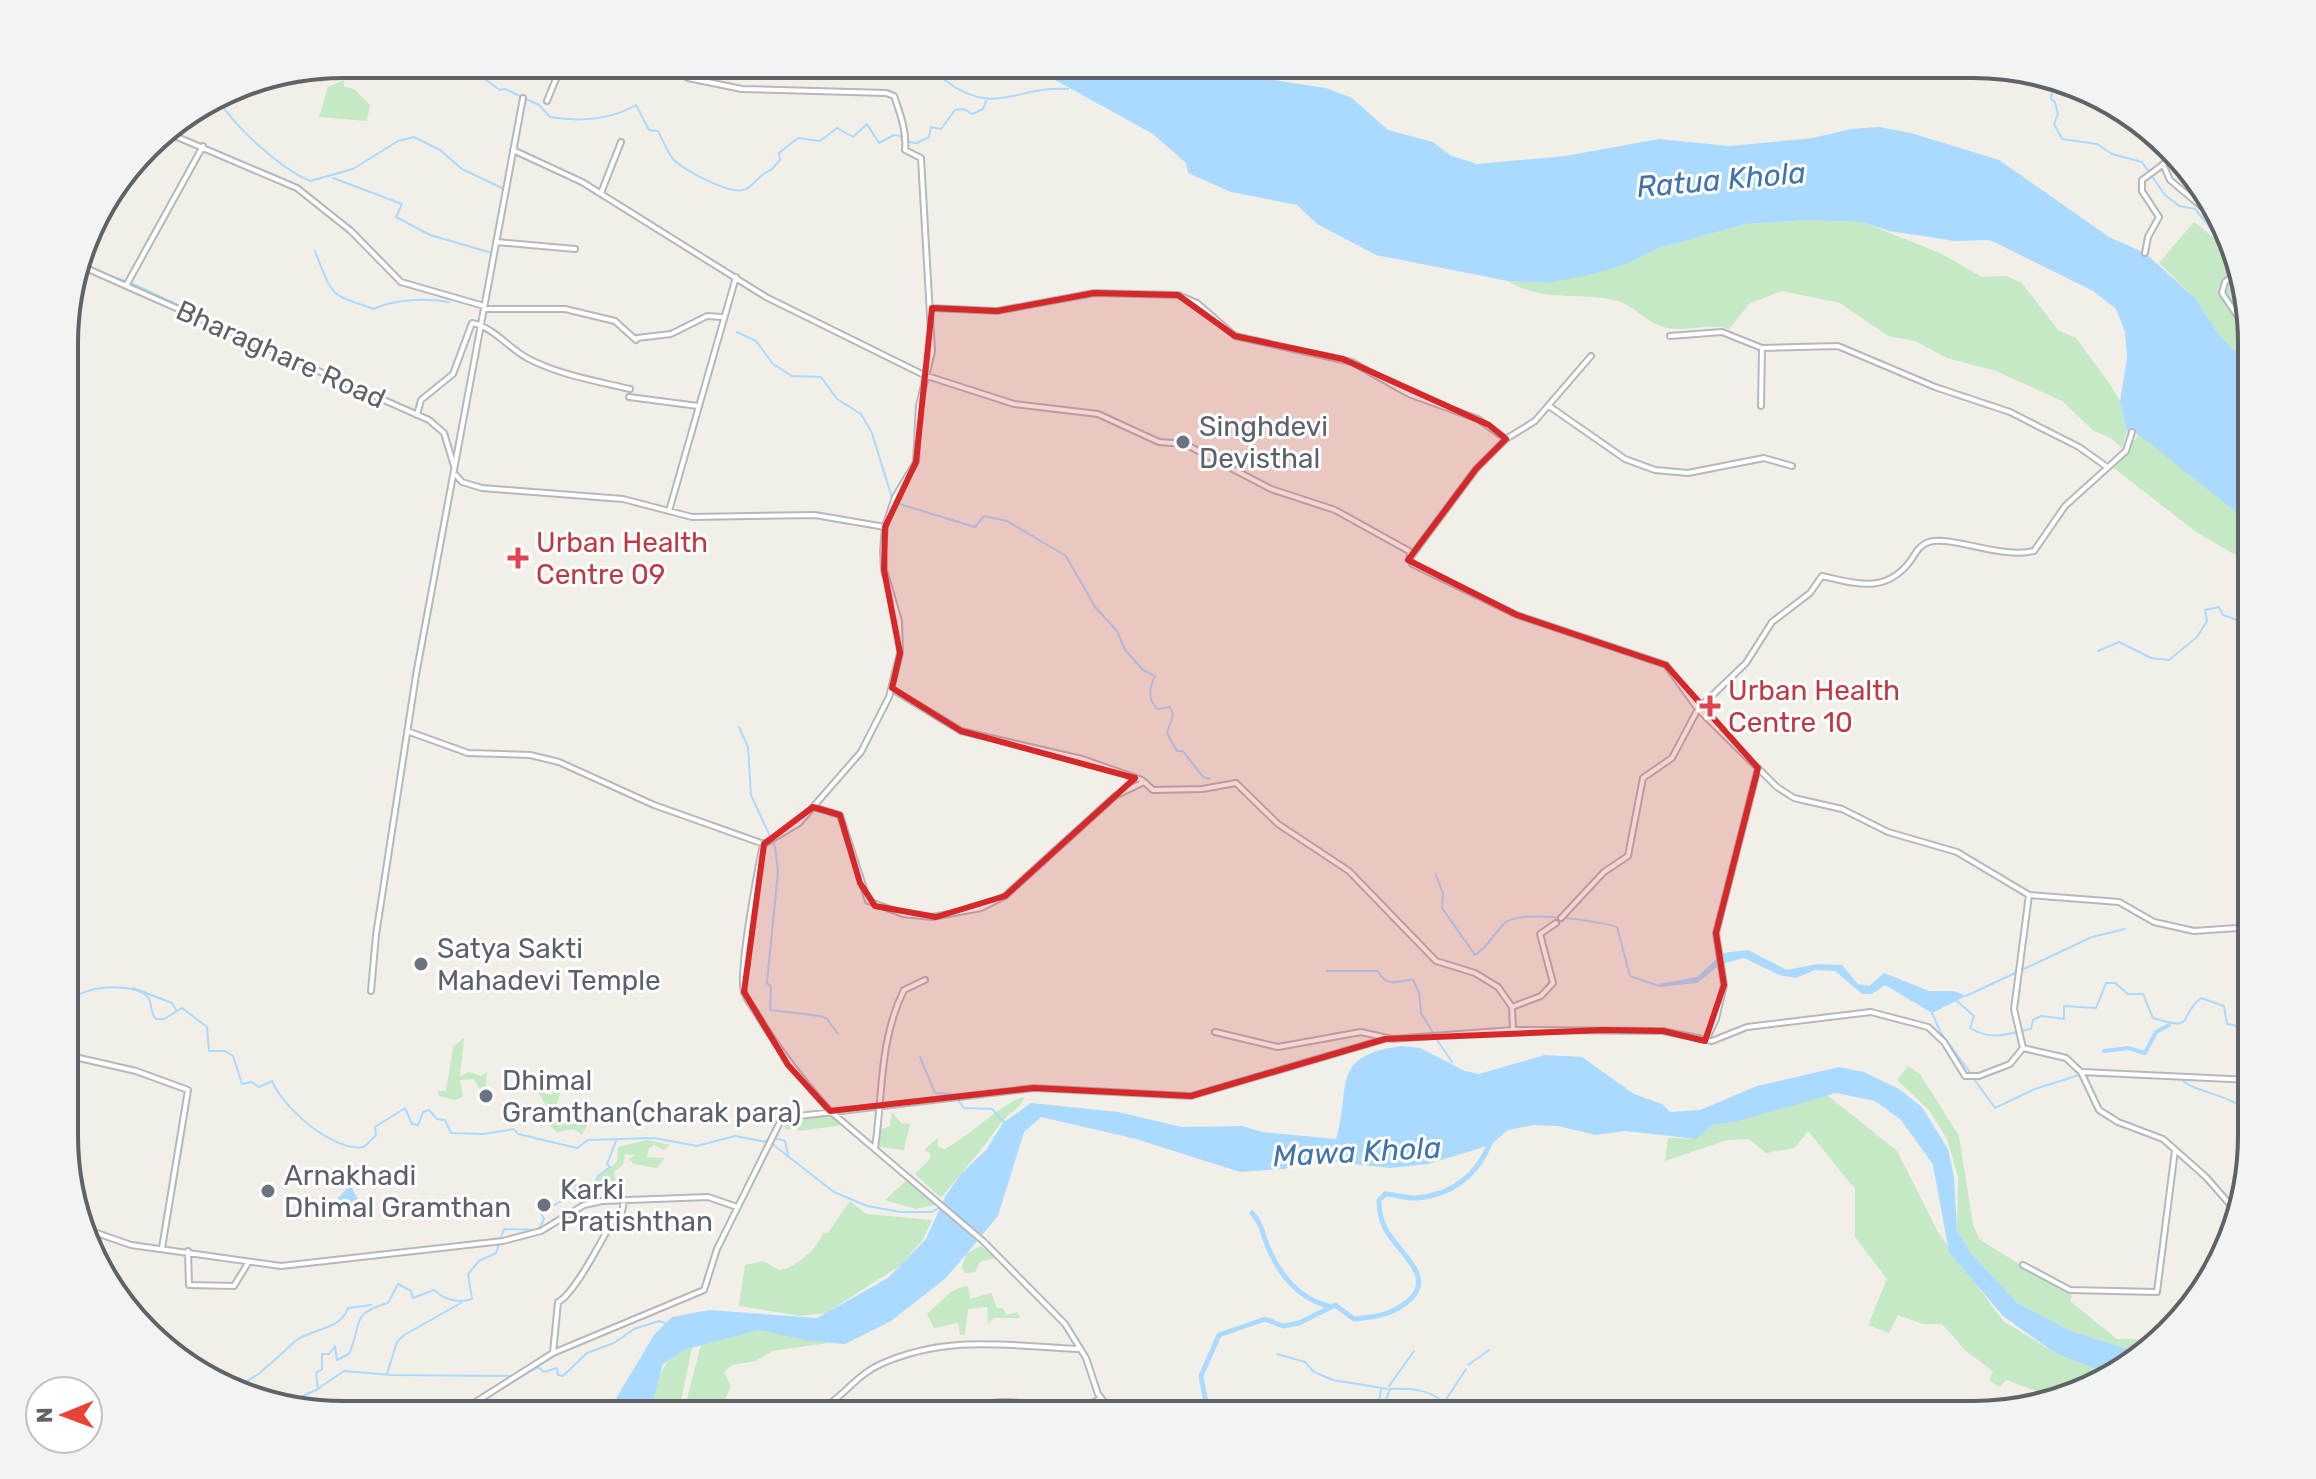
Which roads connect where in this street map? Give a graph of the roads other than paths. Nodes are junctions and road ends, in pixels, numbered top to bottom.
1 (556, 79) edge
2 (692, 79) edge
3 (522, 100) dead end
4 (547, 101) dead end
5 (178, 137) edge
6 (621, 142) dead end
7 (203, 146) junction
8 (513, 150) junction
9 (2166, 162) edge
10 (2163, 164) junction
11 (601, 193) junction
12 (2199, 204) edge
13 (496, 242) junction
14 (575, 249) dead end
15 (2145, 253) dead end
16 (89, 269) edge
17 (736, 277) junction
18 (2230, 278) edge
19 (127, 284) junction
20 (484, 308) junction
21 (932, 308) junction
22 (2236, 314) edge
23 (722, 317) junction
24 (481, 324) junction
25 (1670, 336) dead end
26 (1762, 348) junction
27 (1591, 356) dead end
28 (926, 376) junction
29 (630, 389) dead end
30 (629, 397) dead end
31 (698, 406) junction
32 (1549, 406) junction
33 (1761, 406) dead end
34 (417, 415) junction
35 (2132, 432) dead end
36 (1506, 439) junction
37 (1792, 466) dead end
38 (2107, 467) junction
39 (455, 470) junction
40 (669, 511) junction
41 (885, 527) junction
42 (1410, 558) junction
43 (892, 688) junction
44 (1698, 709) junction
45 (407, 731) junction
46 (1758, 768) junction
47 (1143, 783) junction
48 (813, 807) junction
49 (764, 844) junction
50 (2029, 895) junction
51 (1561, 918) dead end
52 (1556, 923) dead end
53 (2237, 928) edge
54 (925, 980) dead end
55 (371, 991) dead end
56 (1512, 1007) junction
57 (1513, 1030) junction
58 (1215, 1032) dead end
59 (1385, 1039) junction
60 (1705, 1041) junction
61 (2023, 1048) junction
62 (78, 1058) edge
63 (2081, 1072) junction
64 (2237, 1079) edge
65 (879, 1107) junction
66 (830, 1111) junction
67 (875, 1148) junction
68 (2175, 1150) junction
69 (624, 1201) junction
70 (2229, 1203) edge
71 (737, 1207) junction
72 (97, 1234) edge
73 (162, 1248) junction
74 (188, 1251) junction
75 (248, 1263) junction
76 (2023, 1265) dead end
77 (1080, 1349) junction
78 (553, 1353) junction
79 (1101, 1398) junction
80 (477, 1401) edge
81 (835, 1401) edge
82 (1097, 1401) edge
83 (1103, 1401) edge

1 - 4 street
2 - 21 street
3 - 8 street
5 - 7 street
6 - 11 street
7 - 19 street
7 - 20 street
8 - 11 street
8 - 13 street
9 - 10 street
10 - 12 street
10 - 15 street
11 - 17 street
13 - 14 street
13 - 20 street
16 - 19 street, Bharaghare Road
17 - 23 street
17 - 28 street
18 - 22 street
19 - 34 street, Bharaghare Road
20 - 23 street
20 - 24 street
21 - 28 street
21 - 36 street
23 - 31 street
24 - 29 street
24 - 34 street
24 - 39 street
25 - 26 street
26 - 33 street
26 - 38 street
27 - 32 street
28 - 41 street
28 - 42 street
30 - 31 street
31 - 40 street
32 - 36 street
32 - 37 street
34 - 39 street, Bharaghare Road
35 - 38 street
36 - 42 street
38 - 44 street
39 - 40 street
39 - 45 street
40 - 41 street
41 - 43 street
42 - 44 street
43 - 47 street
43 - 48 street
44 - 46 street
44 - 51 street
45 - 49 street
45 - 55 street
46 - 50 street
46 - 60 street
47 - 48 street
47 - 56 street
48 - 49 street
49 - 66 street
50 - 53 street
50 - 61 street
52 - 56 street
54 - 65 street
56 - 57 street
57 - 59 street
57 - 60 street
58 - 59 street
59 - 65 street
60 - 61 street
61 - 63 street
62 - 73 street
63 - 64 street
63 - 68 street
65 - 66 street
65 - 67 street
66 - 67 street
66 - 71 street
67 - 77 street
68 - 70 street
68 - 76 street
69 - 71 street
69 - 75 street
69 - 78 street
71 - 78 street
72 - 73 street
73 - 74 street
74 - 75 street
74 - 75 street
77 - 79 street
77 - 81 street
78 - 80 street
79 - 82 street
79 - 83 street

